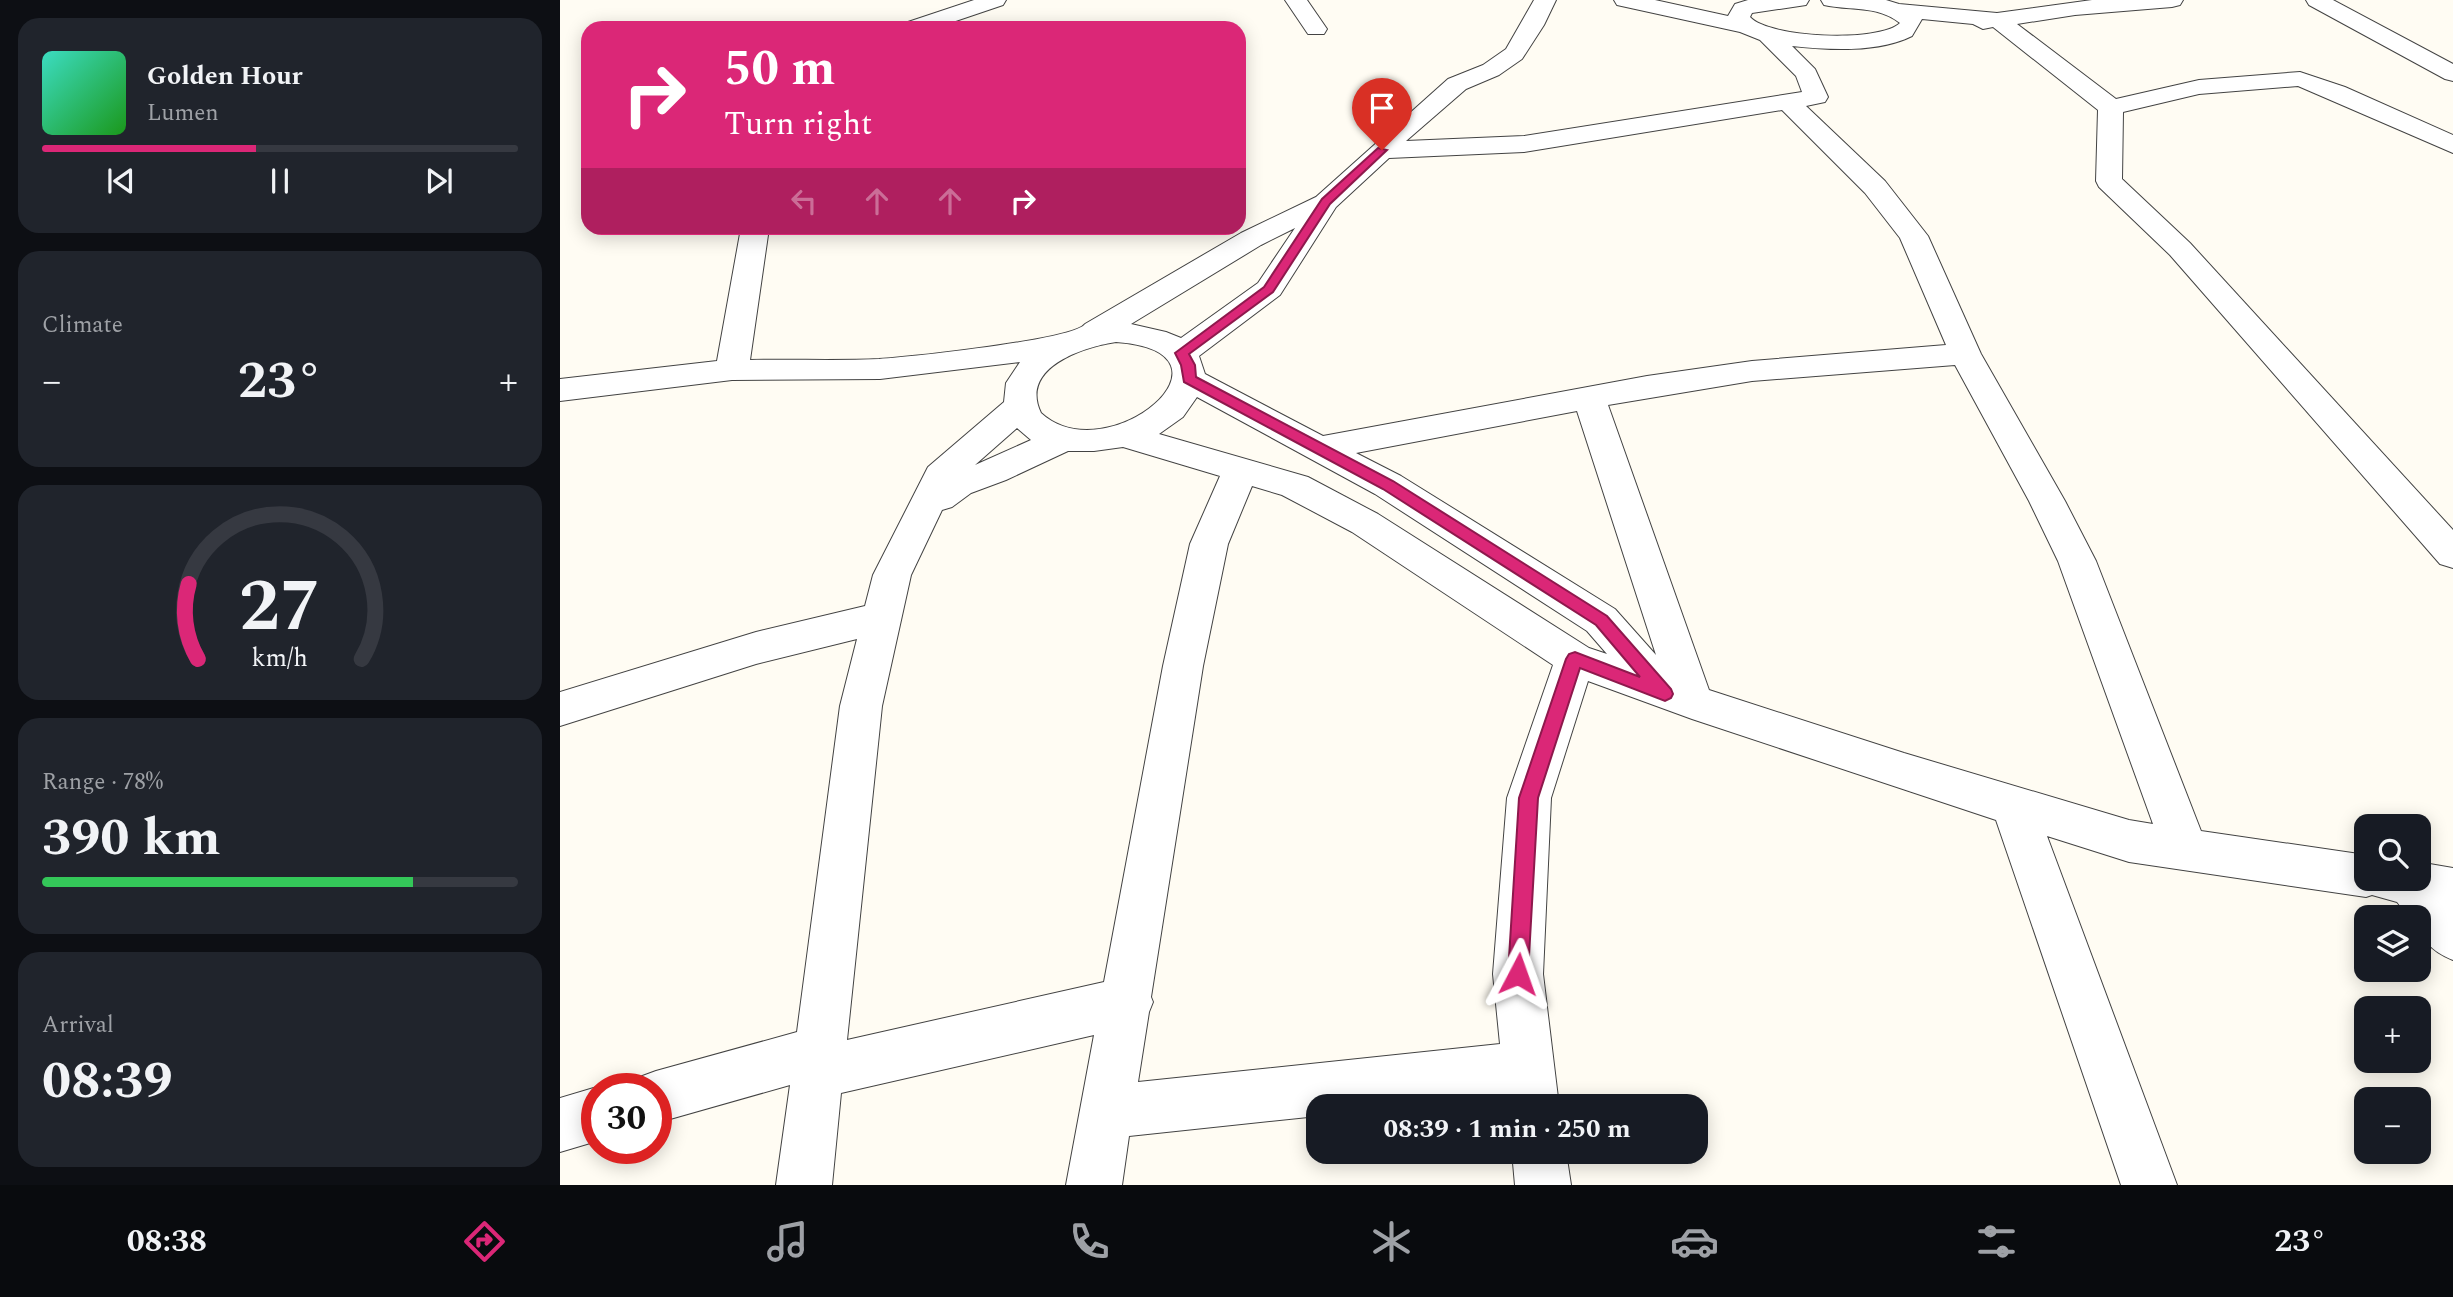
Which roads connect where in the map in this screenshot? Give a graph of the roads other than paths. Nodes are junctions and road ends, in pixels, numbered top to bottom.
1 (995, 0) edge
2 (1296, 0) edge
3 (1545, 0) edge
4 (1625, 0) edge
5 (1798, 0) edge
6 (1832, 0) edge
7 (2172, 0) edge
8 (2317, 0) edge
9 (1894, 10) junction
10 (1998, 20) junction
11 (934, 21) edge
12 (1752, 23) junction
13 (1316, 29) dead end
14 (1903, 32) junction
15 (1829, 42) junction
16 (2453, 74) edge
17 (1798, 88) junction
18 (2111, 108) junction
19 (2453, 145) edge
20 (1382, 150) junction
21 (1326, 202) junction
22 (754, 235) edge
23 (1074, 342) junction
24 (1965, 354) junction
25 (1185, 366) junction
26 (880, 369) junction
27 (733, 370) junction
28 (560, 390) edge
29 (1020, 396) junction
30 (1588, 398) junction
31 (1124, 435) junction
32 (1063, 439) junction
33 (1319, 448) junction
34 (1240, 471) junction
35 (923, 509) junction
36 (2453, 554) edge
37 (881, 618) junction
38 (1575, 659) junction
39 (1678, 698) junction
40 (560, 709) edge
41 (2012, 805) junction
42 (2185, 849) junction
43 (2354, 874) edge
44 (2421, 891) edge
45 (2453, 937) edge
46 (1128, 1002) junction
47 (819, 1061) junction
48 (1531, 1086) edge
49 (672, 1093) edge
50 (1107, 1112) junction
51 (581, 1119) edge
52 (560, 1125) edge
53 (1540, 1164) edge
54 (804, 1185) edge
55 (1094, 1185) edge
56 (1543, 1185) edge
57 (2150, 1185) edge

1 - 11 street
2 - 13 street
3 - 20 street
4 - 12 street
5 - 12 street
6 - 9 street
7 - 10 street
8 - 16 street
9 - 10 street
9 - 14 street
10 - 14 street
10 - 18 street
12 - 15 street
12 - 17 street
14 - 15 street
15 - 17 street
17 - 20 street
17 - 24 street
18 - 19 street
18 - 36 street
20 - 21 street
21 - 23 street
21 - 25 street
22 - 27 street
23 - 25 street
23 - 26 street
23 - 29 street
24 - 30 street
24 - 42 street
25 - 31 street
25 - 33 street
26 - 27 street
26 - 29 street
27 - 28 street
29 - 32 street
29 - 35 street
30 - 33 street
30 - 39 street
31 - 32 street
31 - 34 street
32 - 35 street
33 - 39 street
34 - 38 street
34 - 46 street
35 - 37 street
37 - 40 street
37 - 47 street
38 - 39 street
38 - 48 street
39 - 41 street
41 - 42 street
41 - 57 street
42 - 43 street
44 - 45 street
46 - 47 street
46 - 50 street
47 - 49 street
47 - 54 street
48 - 50 street
50 - 55 street
51 - 52 street
53 - 56 street

